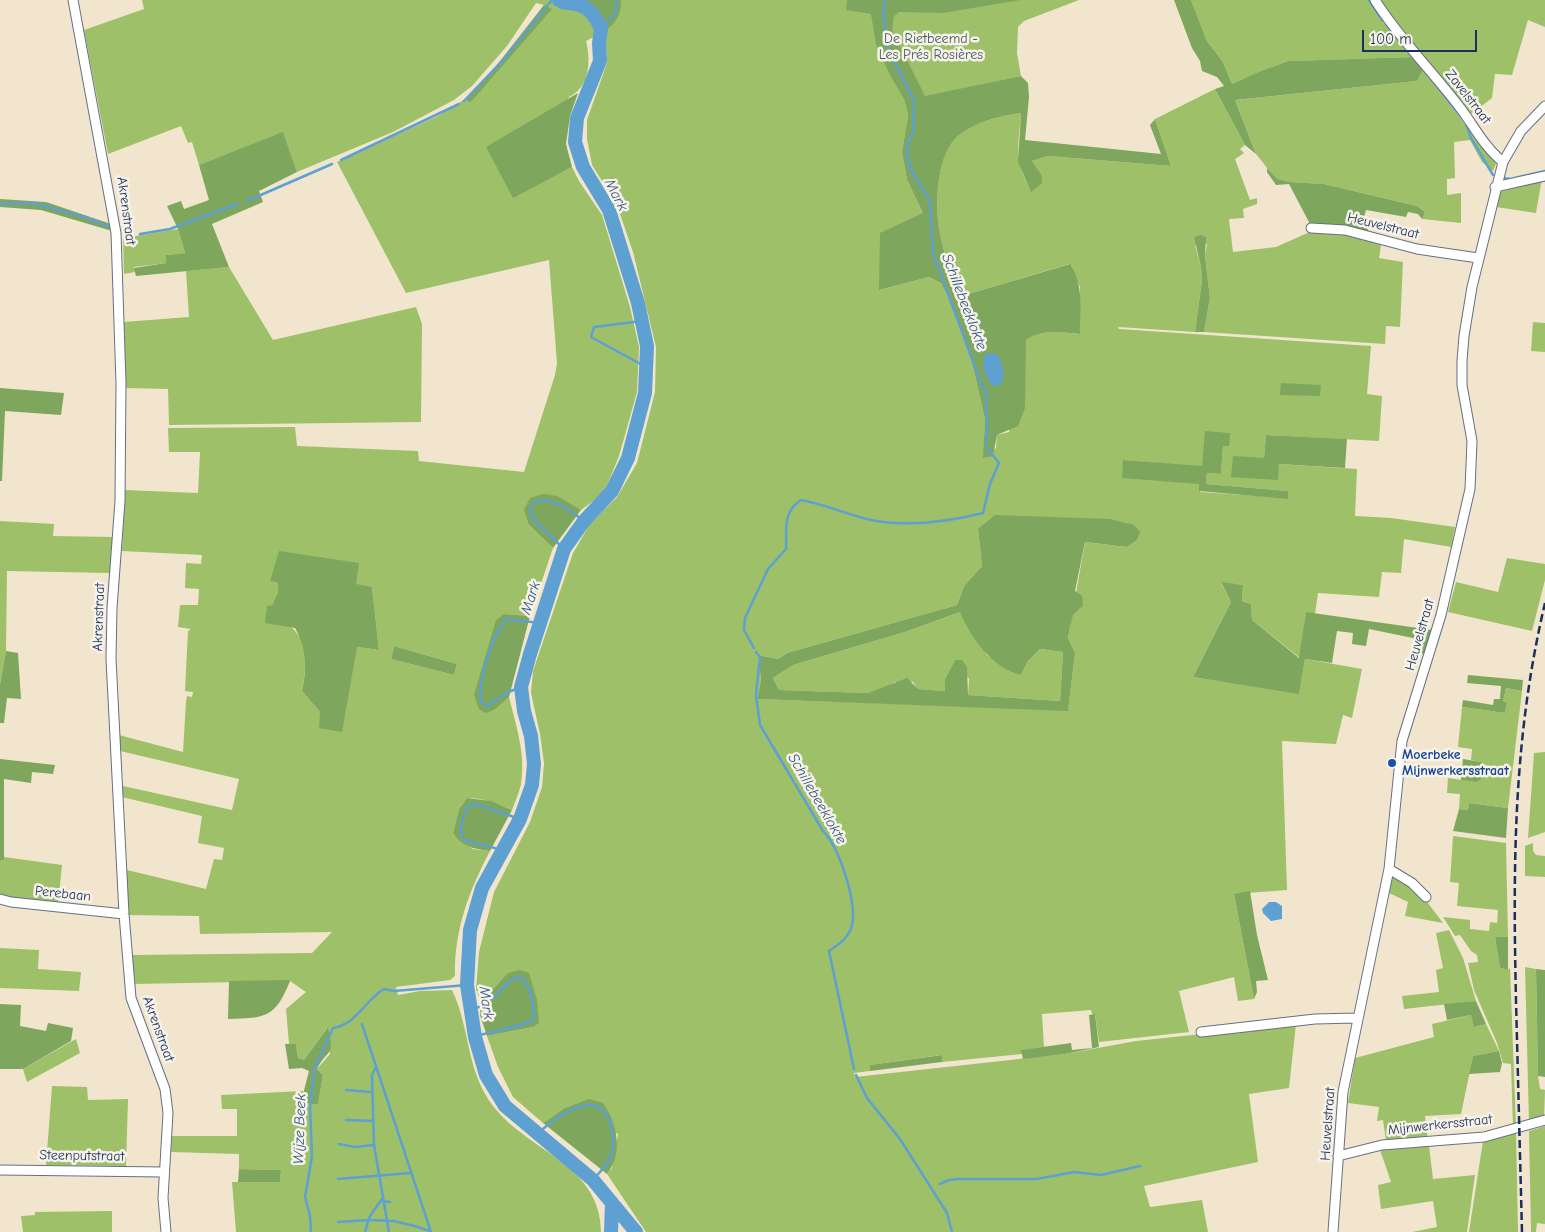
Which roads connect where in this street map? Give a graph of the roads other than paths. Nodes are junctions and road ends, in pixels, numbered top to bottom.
1 (72, 0) edge
2 (1375, 0) edge
3 (1545, 106) edge
4 (1503, 162) junction
5 (1545, 176) edge
6 (1495, 187) junction
7 (1311, 228) dead end
8 (1478, 258) junction
9 (1388, 869) junction
10 (1426, 897) dead end
11 (0, 899) edge
12 (124, 914) junction
13 (1356, 1018) junction
14 (1201, 1032) dead end
15 (1545, 1120) edge
16 (1338, 1156) junction
17 (0, 1170) edge
18 (164, 1172) junction
19 (166, 1232) edge
20 (1333, 1232) edge

1 - 12 street, Akrenstraat
2 - 4 street, Zavelstraat
3 - 4 street, Heuvelstraat
4 - 6 street, Heuvelstraat
5 - 6 street
6 - 8 street, Heuvelstraat
7 - 8 street, Heuvelstraat
8 - 9 street, Heuvelstraat
9 - 10 street
9 - 13 street, Heuvelstraat
11 - 12 street, Perebaan
12 - 18 street, Akrenstraat
13 - 14 street
13 - 16 street, Heuvelstraat
15 - 16 street, Mijnwerkersstraat
16 - 20 street, Heuvelstraat
17 - 18 street, Steenputstraat
18 - 19 street, Akrenstraat

